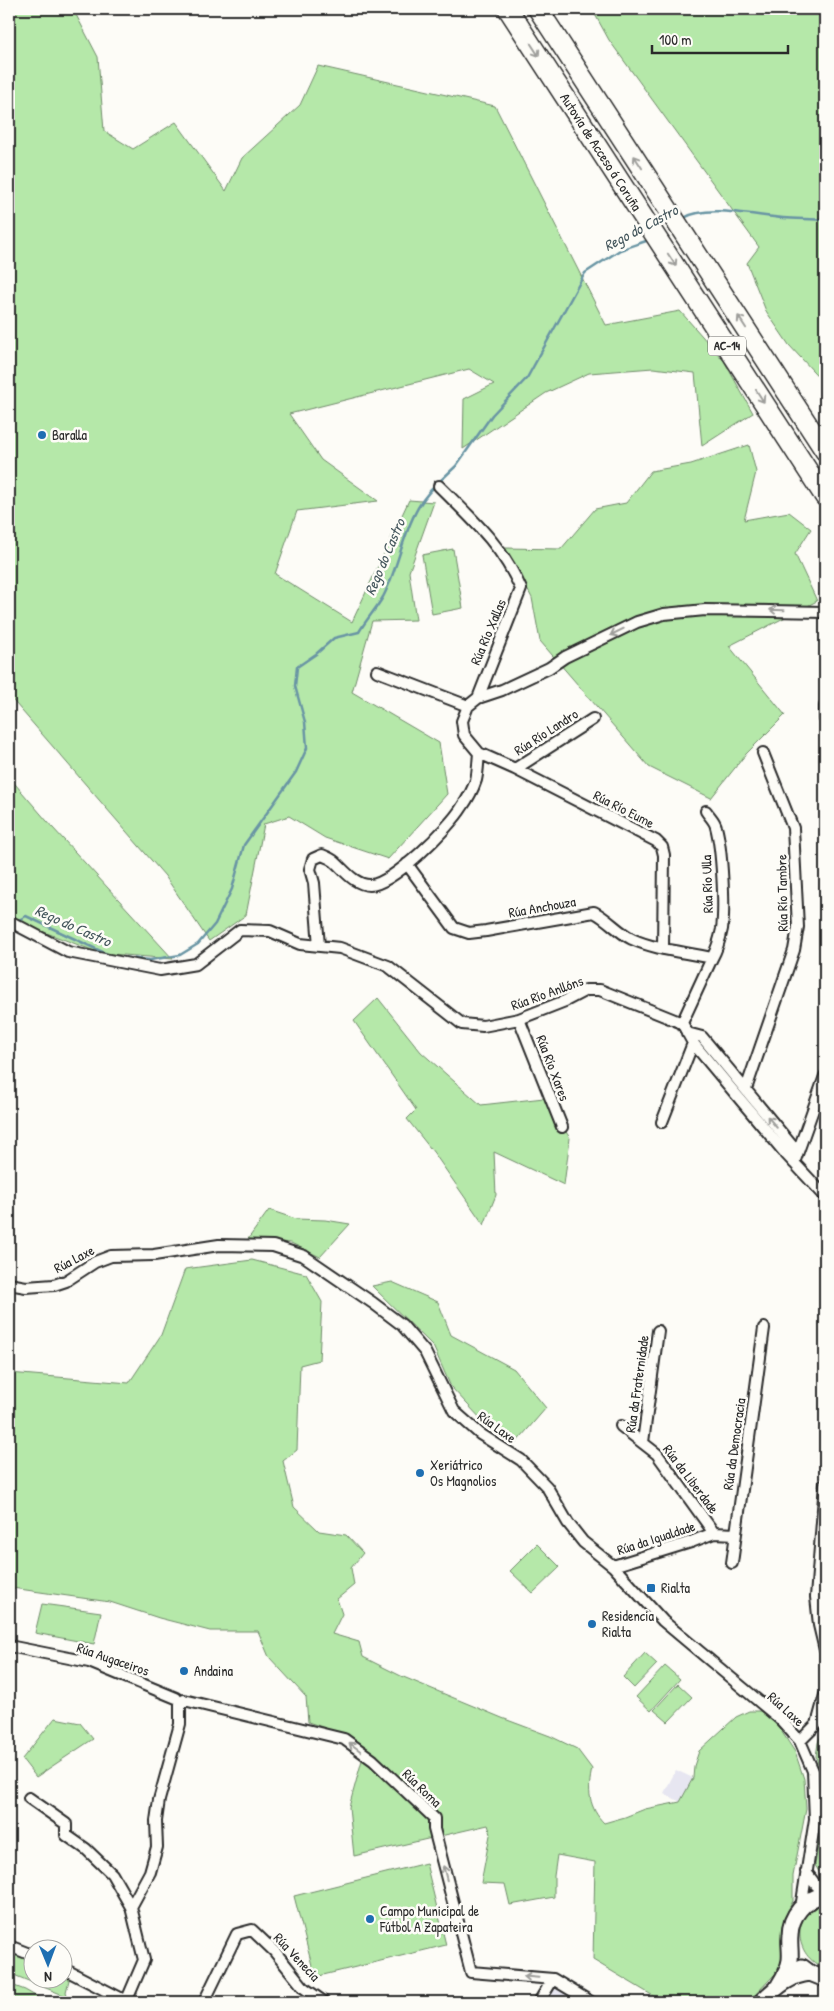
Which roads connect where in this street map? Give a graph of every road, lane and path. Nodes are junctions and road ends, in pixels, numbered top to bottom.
1 (508, 9) edge
2 (538, 9) edge
3 (825, 451) edge
4 (439, 486) dead end
5 (825, 497) edge
6 (825, 612) edge
7 (377, 670) dead end
8 (478, 698) junction
9 (468, 706) junction
10 (825, 706) edge
11 (593, 719) dead end
12 (825, 719) edge
13 (479, 753) junction
14 (763, 753) dead end
15 (515, 769) junction
16 (706, 811) dead end
17 (407, 864) junction
18 (9, 921) edge
19 (319, 946) junction
20 (663, 950) junction
21 (712, 958) junction
22 (520, 1019) junction
23 (682, 1023) junction
24 (687, 1033) junction
25 (693, 1043) junction
26 (825, 1076) edge
27 (746, 1090) junction
28 (662, 1122) dead end
29 (562, 1127) dead end
30 (794, 1163) junction
31 (825, 1196) edge
32 (9, 1284) edge
33 (764, 1328) dead end
34 (658, 1330) dead end
35 (621, 1426) dead end
36 (643, 1442) junction
37 (825, 1484) edge
38 (714, 1533) junction
39 (736, 1534) junction
40 (732, 1563) dead end
41 (613, 1566) junction
42 (9, 1646) edge
43 (825, 1650) edge
44 (825, 1695) edge
45 (180, 1701) junction
46 (800, 1740) junction
47 (29, 1798) dead end
48 (806, 1872) junction
49 (825, 1893) edge
50 (131, 1907) junction
51 (801, 1908) junction
52 (9, 1946) edge
53 (790, 1946) junction
54 (22, 1951) edge
55 (72, 1973) edge
56 (810, 1973) junction
57 (553, 1979) junction
58 (825, 1979) edge
59 (779, 1985) junction
60 (127, 2002) edge
61 (204, 2002) edge
62 (324, 2002) edge
63 (539, 2002) edge
64 (590, 2002) edge
65 (761, 2002) edge

1 -> 5 highway, Autovía de Acceso á Coruña / AC-14
3 -> 2 highway, Autovía de Acceso á Coruña / AC-14
4 - 8 street, Rúa Río Xallas
6 -> 8 street
7 - 9 street
8 - 9 street
9 - 13 street
10 - 12 street
11 - 15 street, Rúa Río Landro
13 - 15 street, Rúa Río Eume
13 - 17 street
14 - 27 street, Rúa Río Tambre
15 - 20 street, Rúa Río Eume
16 - 21 street, Rúa Río Ulla
17 - 19 street
17 - 20 street, Rúa Anchouza
18 - 19 street
19 - 22 street, Rúa Río Anllóns
20 - 21 street, Rúa Anchouza
21 - 23 street
22 - 23 street, Rúa Río Anllóns
22 - 29 street, Rúa Río Xares
23 - 24 street
24 - 25 street
24 - 27 street
25 - 28 street
25 - 30 street
26 - 30 street
30 -> 27 street
30 - 31 street
32 - 41 street, Rúa Laxe
33 - 39 street, Rúa da Democracia
34 - 36 street, Rúa da Fraternidade
35 - 36 street, Rúa da Liberdade
36 - 38 street, Rúa da Liberdade
37 - 43 street
38 - 39 street, Rúa da Igualdade
38 - 41 street, Rúa da Igualdade
39 - 40 street, Rúa da Democracia
41 - 46 street, Rúa Laxe
42 - 45 street, Rúa Augaceiros
44 - 46 street
45 - 50 street
57 -> 45 street, Rúa Roma
46 - 48 street, Rúa Laxe
47 - 50 street
48 - 49 street
48 - 51 street, Rúa Laxe
49 - 51 main road
50 - 60 street
51 - 53 main road
52 - 54 street
53 - 56 main road
53 - 59 main road
55 - 60 street
56 - 58 main road
56 - 59 main road
57 - 63 street
57 - 64 street, Rúa Roma
59 - 65 main road
61 - 62 street, Rúa Venecia

